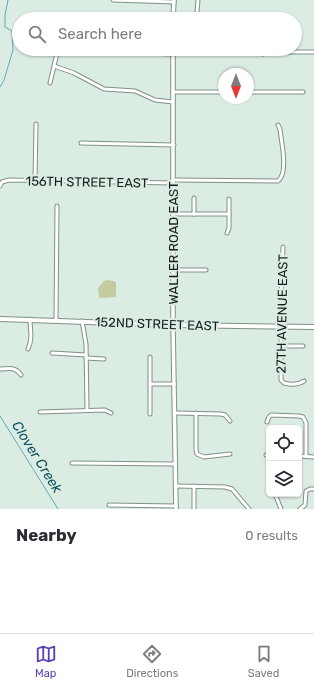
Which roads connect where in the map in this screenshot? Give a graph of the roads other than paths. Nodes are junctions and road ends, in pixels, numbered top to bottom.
1 (114, 0) edge
2 (198, 0) edge
3 (174, 1) edge
4 (173, 12) edge
5 (198, 12) edge
6 (302, 52) edge
7 (314, 52) edge
8 (56, 56) edge
9 (173, 56) edge
10 (54, 66) junction
11 (50, 83) dead end
12 (173, 92) junction
13 (218, 92) edge
14 (254, 92) edge
15 (303, 92) dead end
16 (173, 102) junction
17 (36, 124) dead end
18 (278, 125) dead end
19 (81, 143) dead end
20 (174, 145) junction
21 (35, 181) junction
22 (173, 182) junction
23 (0, 186) edge
24 (194, 198) dead end
25 (229, 198) dead end
26 (57, 206) dead end
27 (174, 214) junction
28 (194, 214) junction
29 (229, 214) junction
30 (227, 233) dead end
31 (284, 246) dead end
32 (173, 270) junction
33 (206, 270) dead end
34 (0, 319) edge
35 (30, 319) junction
36 (56, 320) junction
37 (82, 322) junction
38 (173, 325) junction
39 (281, 326) junction
40 (314, 327) edge
41 (281, 346) junction
42 (302, 346) dead end
43 (28, 348) dead end
44 (52, 353) dead end
45 (86, 357) junction
46 (150, 357) dead end
47 (104, 359) dead end
48 (0, 369) edge
49 (21, 375) dead end
50 (304, 381) dead end
51 (150, 384) junction
52 (174, 384) junction
53 (87, 410) junction
54 (40, 412) dead end
55 (111, 413) dead end
56 (175, 413) junction
57 (150, 414) dead end
58 (196, 414) junction
59 (230, 421) dead end
60 (267, 422) dead end
61 (230, 454) dead end
62 (302, 456) edge
63 (306, 456) junction
64 (314, 457) edge
65 (72, 463) dead end
66 (175, 464) junction
67 (176, 486) junction
68 (194, 486) junction
69 (314, 489) edge
70 (276, 497) edge
71 (109, 506) dead end
72 (176, 508) edge
73 (302, 508) edge
74 (194, 509) edge
75 (248, 509) edge
76 (281, 509) edge

1 - 3 street
2 - 5 street
3 - 4 street
6 - 7 street
8 - 10 street
9 - 12 street, WALLER ROAD EAST
10 - 11 street
10 - 16 street
12 - 13 street
12 - 16 street, WALLER ROAD EAST
14 - 15 street
16 - 20 street, WALLER ROAD EAST
17 - 21 street
18 - 22 street, 156TH STREET EAST
19 - 20 street
20 - 22 street, WALLER ROAD EAST
21 - 22 street, 156TH STREET EAST
21 - 23 street, 156TH STREET EAST
22 - 27 street, WALLER ROAD EAST
24 - 28 street
25 - 29 street
26 - 36 street
27 - 28 street
27 - 32 street, WALLER ROAD EAST
28 - 29 street
29 - 30 street
31 - 39 street, 27TH AVENUE EAST
32 - 33 street
32 - 38 street, WALLER ROAD EAST
34 - 35 main road, 152ND STREET EAST
35 - 36 main road, 152ND STREET EAST
35 - 43 street
36 - 37 main road, 152ND STREET EAST
37 - 38 main road, 152ND STREET EAST
37 - 45 street
38 - 39 main road, 152ND STREET EAST
38 - 52 street, WALLER ROAD EAST
39 - 40 main road, 152ND STREET EAST
39 - 41 street, 27TH AVENUE EAST
41 - 42 street
41 - 50 street, 27TH AVENUE EAST
44 - 45 street
45 - 47 street
45 - 53 street
46 - 51 street
48 - 49 street
51 - 52 street
51 - 57 street
52 - 56 street, WALLER ROAD EAST
53 - 54 street
53 - 55 street
56 - 58 street
56 - 66 street, WALLER ROAD EAST
58 - 59 street
58 - 61 street
60 - 63 street
62 - 63 street
63 - 64 street
65 - 66 street
66 - 67 street, WALLER ROAD EAST
67 - 68 street
67 - 72 street, WALLER ROAD EAST
68 - 74 street
68 - 75 street
69 - 73 street
70 - 76 street
71 - 72 street

